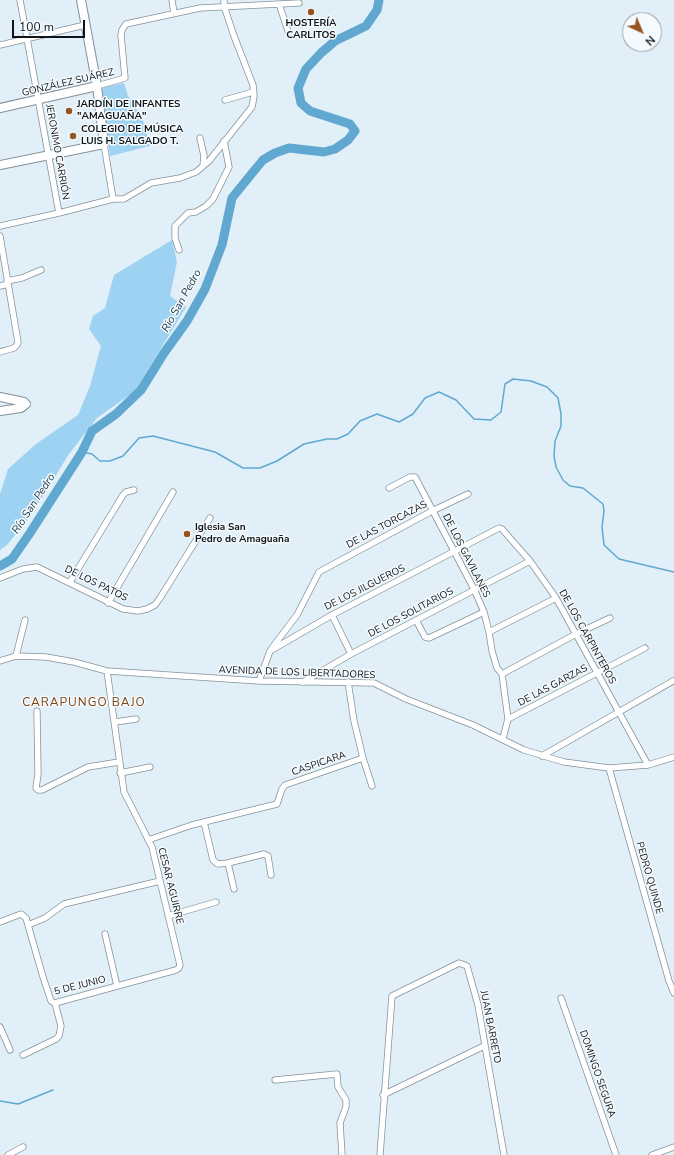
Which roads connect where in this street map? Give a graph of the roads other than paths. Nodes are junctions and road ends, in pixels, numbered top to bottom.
1 (20, 0) edge
2 (80, 0) edge
3 (172, 0) edge
4 (257, 2) edge
5 (224, 3) edge
6 (300, 3) dead end
7 (279, 4) junction
8 (174, 13) junction
9 (85, 26) junction
10 (288, 31) dead end
11 (27, 39) junction
12 (0, 45) edge
13 (97, 86) junction
14 (254, 92) junction
15 (38, 100) junction
16 (225, 100) dead end
17 (0, 108) edge
18 (200, 138) dead end
19 (224, 141) junction
20 (104, 144) junction
21 (48, 155) junction
22 (0, 165) edge
23 (203, 166) junction
24 (113, 199) junction
25 (59, 213) junction
26 (0, 226) edge
27 (0, 236) edge
28 (179, 250) dead end
29 (41, 270) dead end
30 (8, 283) junction
31 (0, 286) edge
32 (0, 352) edge
33 (0, 397) edge
34 (0, 411) edge
35 (389, 488) dead end
36 (134, 490) dead end
37 (173, 492) dead end
38 (468, 494) dead end
39 (432, 511) junction
40 (210, 518) dead end
41 (499, 528) joint
42 (454, 553) junction
43 (530, 561) junction
44 (0, 578) edge
45 (70, 582) junction
46 (474, 589) junction
47 (556, 598) junction
48 (108, 603) junction
49 (484, 612) junction
50 (332, 615) junction
51 (610, 618) dead end
52 (25, 620) dead end
53 (416, 620) junction
54 (489, 632) junction
55 (576, 634) junction
56 (645, 648) dead end
57 (270, 651) junction
58 (351, 654) junction
59 (16, 656) junction
60 (0, 661) edge
61 (108, 672) junction
62 (597, 673) junction
63 (502, 674) junction
64 (258, 681) junction
65 (673, 681) edge
66 (302, 682) junction
67 (348, 682) junction
68 (37, 711) dead end
69 (618, 712) junction
70 (136, 719) dead end
71 (508, 719) junction
72 (115, 722) junction
73 (502, 738) junction
74 (542, 756) junction
75 (674, 757) edge
76 (363, 758) junction
77 (118, 762) junction
78 (648, 765) junction
79 (150, 767) dead end
80 (609, 768) junction
81 (120, 773) junction
82 (372, 786) dead end
83 (204, 822) junction
84 (148, 840) junction
85 (228, 863) junction
86 (271, 875) dead end
87 (160, 881) junction
88 (234, 889) dead end
89 (216, 902) dead end
90 (168, 916) junction
91 (0, 922) edge
92 (28, 925) junction
93 (105, 934) dead end
94 (179, 968) joint
95 (117, 986) junction
96 (674, 992) edge
97 (561, 998) dead end
98 (55, 1003) junction
99 (0, 1027) edge
100 (1, 1035) edge
101 (484, 1046) junction
102 (10, 1050) dead end
103 (23, 1055) dead end
104 (275, 1080) dead end
105 (384, 1095) junction
106 (23, 1147) dead end
107 (674, 1148) edge
108 (8, 1155) edge
109 (342, 1155) edge
110 (380, 1155) edge
111 (504, 1155) edge
112 (616, 1155) edge
113 (652, 1155) edge

1 - 11 street, JERONIMO CARRIÓN
2 - 9 street
3 - 8 street
4 - 5 street, GONZÁLEZ SUÁREZ
4 - 7 street, GONZÁLEZ SUÁREZ
5 - 8 street, GONZÁLEZ SUÁREZ
5 - 14 street
6 - 7 street, GONZÁLEZ SUÁREZ
7 - 10 street
8 - 13 street, GONZÁLEZ SUÁREZ
9 - 11 street
9 - 13 street
11 - 12 street
11 - 15 street, JERONIMO CARRIÓN
13 - 15 street, GONZÁLEZ SUÁREZ
13 - 20 street
14 - 16 street
14 - 19 street
15 - 17 street, GONZÁLEZ SUÁREZ
15 - 21 street, JERONIMO CARRIÓN
18 - 23 street
19 - 23 street
19 - 28 street
20 - 21 street
20 - 24 street
21 - 22 street
21 - 25 street, JERONIMO CARRIÓN
23 - 24 street
24 - 25 street
25 - 26 street
27 - 30 street
29 - 30 street
30 - 31 street
30 - 32 street
33 - 34 street
35 - 39 street, DE LOS GAVILANES
36 - 45 street
37 - 48 street
38 - 39 street, DE LAS TORCAZAS
39 - 42 street, DE LOS GAVILANES
39 - 57 street, DE LAS TORCAZAS
40 - 48 street, DE LOS PATOS
41 - 42 street, DE LOS JILGUEROS
41 - 43 street, DE LOS CARPINTEROS
42 - 46 street, DE LOS GAVILANES
42 - 50 street, DE LOS JILGUEROS
43 - 46 street, DE LOS SOLITARIOS
43 - 47 street, DE LOS CARPINTEROS
44 - 45 street, DE LOS PATOS
45 - 48 street, DE LOS PATOS
46 - 49 street, DE LOS GAVILANES
46 - 53 street, DE LOS SOLITARIOS
47 - 54 street
47 - 55 street, DE LOS CARPINTEROS
49 - 53 street
49 - 54 street, DE LOS GAVILANES
50 - 57 street, DE LOS JILGUEROS
50 - 58 street
51 - 55 street
52 - 59 street
53 - 58 street, DE LOS SOLITARIOS
54 - 63 street, DE LOS GAVILANES
55 - 62 street, DE LOS CARPINTEROS
55 - 63 street
56 - 62 street, DE LAS GARZAS
57 - 64 street
58 - 66 street, DE LOS SOLITARIOS
59 - 60 street, AVENIDA DE LOS LIBERTADORES
59 - 61 street, AVENIDA DE LOS LIBERTADORES
61 - 64 street, AVENIDA DE LOS LIBERTADORES
61 - 72 street, CESAR AGUIRRE
62 - 69 street, DE LOS CARPINTEROS
62 - 71 street, DE LAS GARZAS
63 - 71 street, DE LOS GAVILANES
64 - 66 street, AVENIDA DE LOS LIBERTADORES
65 - 69 street
66 - 67 street, AVENIDA DE LOS LIBERTADORES
67 - 73 street, AVENIDA DE LOS LIBERTADORES
67 - 76 street
68 - 77 street
69 - 74 street
69 - 78 street, DE LOS CARPINTEROS
70 - 72 street
71 - 73 street
72 - 77 street, CESAR AGUIRRE
73 - 74 street, AVENIDA DE LOS LIBERTADORES
74 - 80 street, AVENIDA DE LOS LIBERTADORES
75 - 78 street, AVENIDA DE LOS LIBERTADORES
76 - 82 street
76 - 83 street, CASPICARA
77 - 81 street, CESAR AGUIRRE
78 - 80 street, AVENIDA DE LOS LIBERTADORES
79 - 81 street
80 - 96 street, PEDRO QUINDE
81 - 84 street, CESAR AGUIRRE
83 - 84 street, CASPICARA
83 - 85 street
84 - 87 street, CESAR AGUIRRE
85 - 86 street
85 - 88 street
87 - 90 street, CESAR AGUIRRE
87 - 92 street
89 - 90 street
90 - 94 street, CESAR AGUIRRE
91 - 92 street
92 - 98 street, 5 DE JUNIO
93 - 95 street
94 - 95 street, 5 DE JUNIO
95 - 98 street, 5 DE JUNIO
97 - 112 street, DOMINGO SEGURA
98 - 103 street
99 - 100 street
100 - 102 street
101 - 105 street
101 - 105 street, JUAN BARRETO
101 - 111 street, JUAN BARRETO
104 - 109 street
105 - 110 street
106 - 108 street
107 - 113 street

